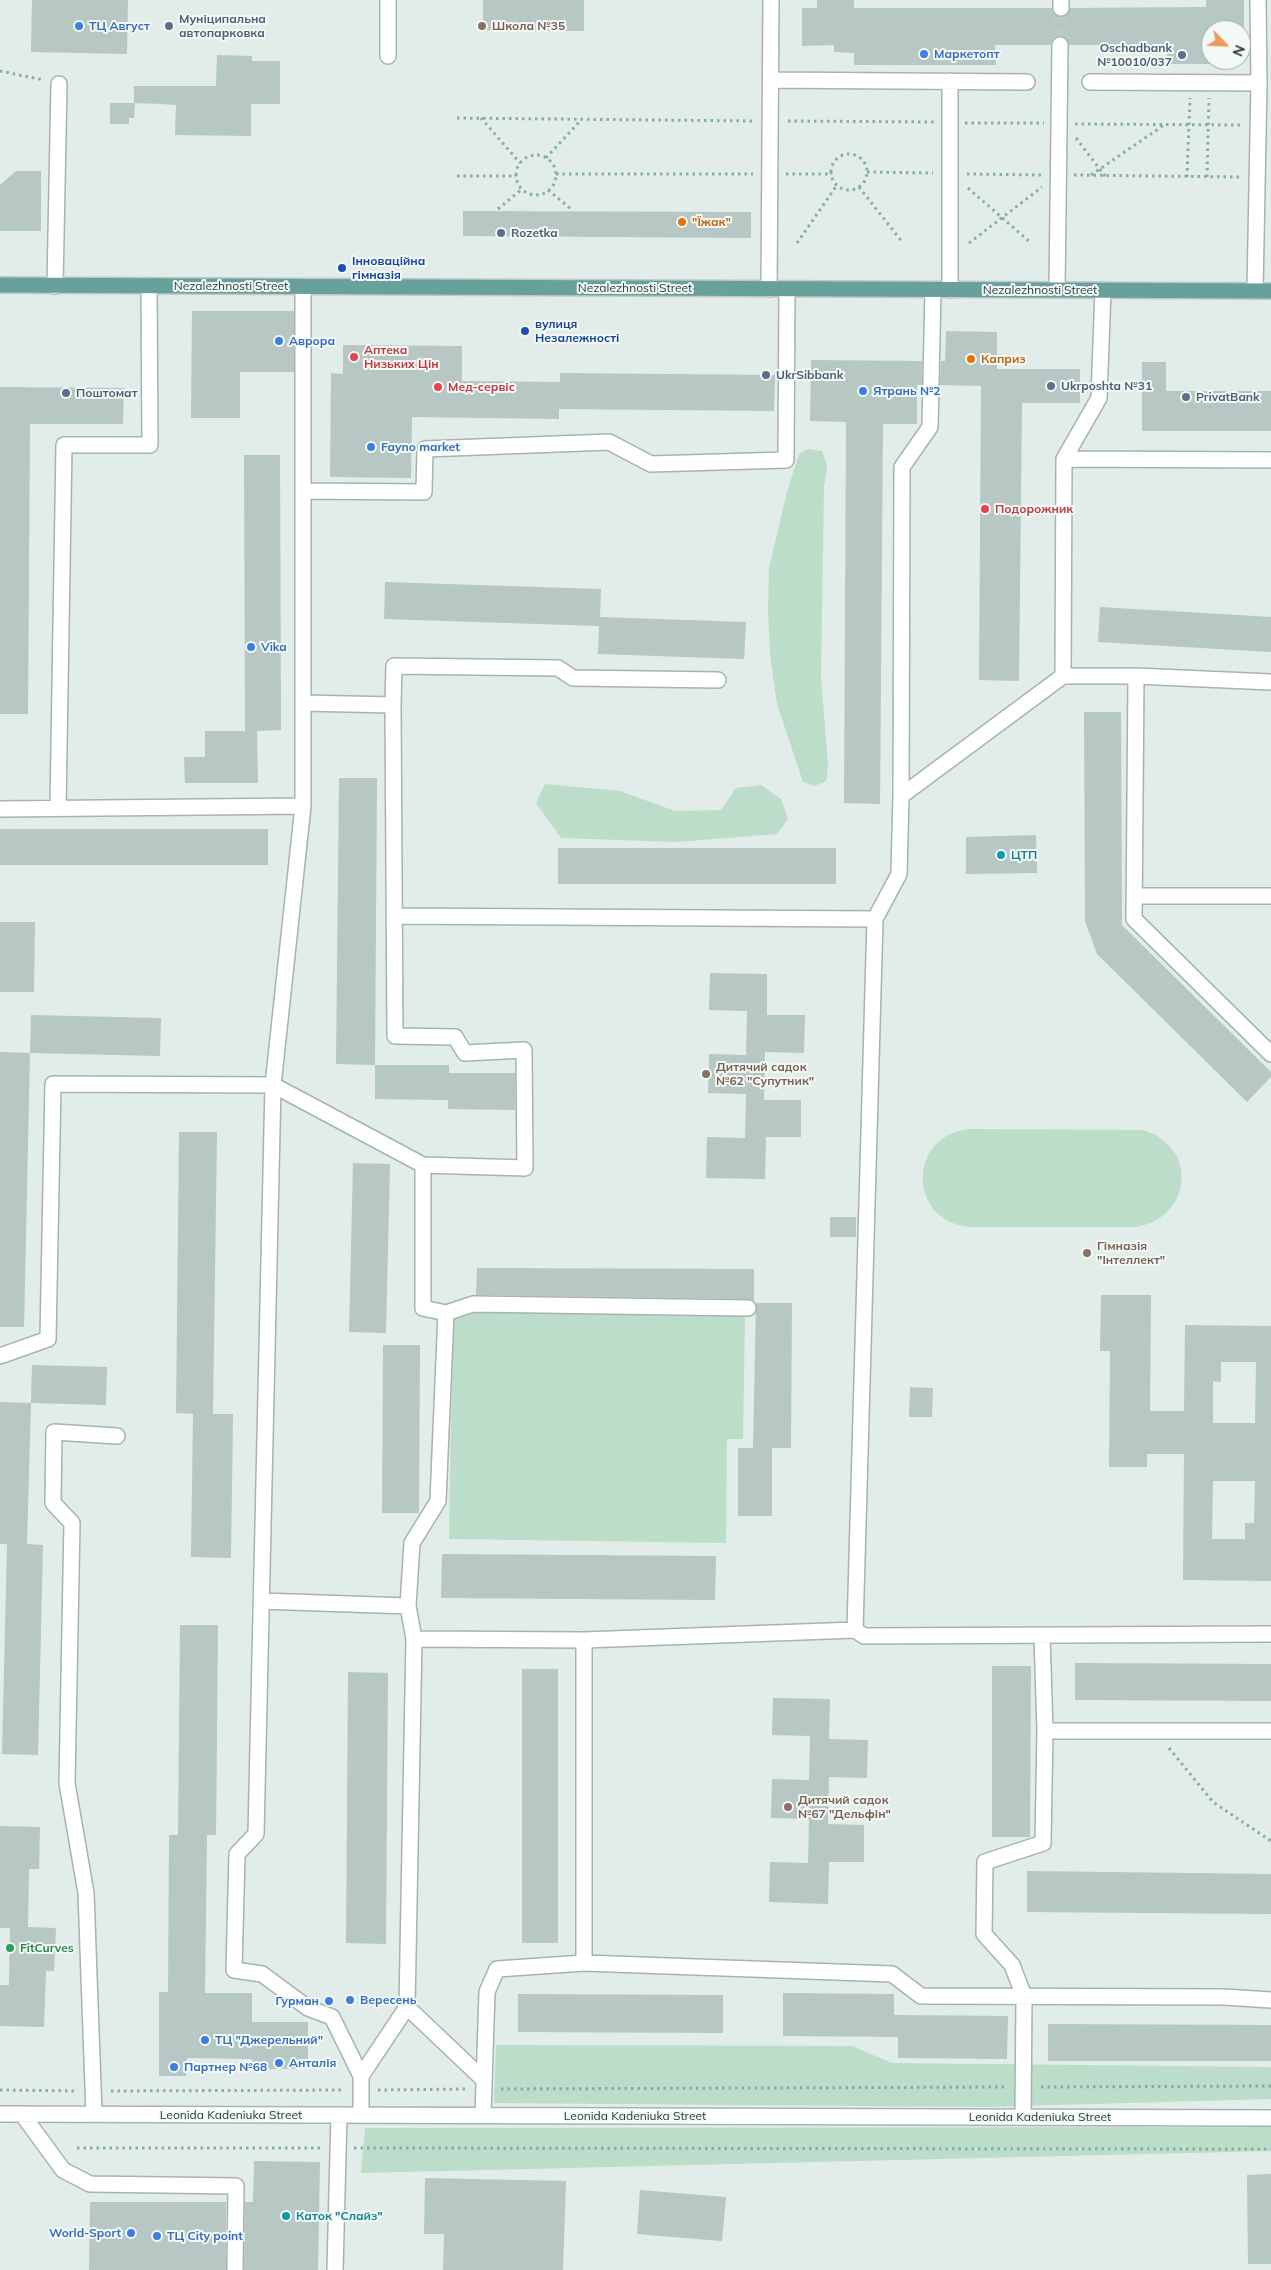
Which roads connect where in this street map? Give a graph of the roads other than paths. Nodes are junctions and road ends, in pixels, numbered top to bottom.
1 (388, 0) edge
2 (771, 0) edge
3 (1258, 0) edge
4 (1060, 45) tunnel mouth
5 (388, 56) dead end
6 (770, 80) junction
7 (950, 82) junction
8 (1027, 82) dead end
9 (1090, 82) dead end
10 (1259, 83) junction
11 (59, 84) road end
12 (0, 285) edge
13 (54, 286) junction
14 (149, 286) junction
15 (303, 287) junction
16 (769, 289) junction
17 (787, 289) junction
18 (933, 290) junction
19 (950, 290) junction
20 (1057, 290) junction
21 (1103, 290) junction
22 (1255, 291) junction
23 (1271, 291) edge
24 (1064, 459) junction
25 (1271, 460) edge
26 (303, 490) junction
27 (1063, 676) junction
28 (1136, 676) junction
29 (718, 680) dead end
30 (1271, 682) edge
31 (303, 703) junction
32 (392, 705) junction
33 (902, 796) junction
34 (303, 806) junction
35 (58, 808) junction
36 (0, 809) edge
37 (1134, 896) junction
38 (1271, 896) edge
39 (395, 916) junction
40 (875, 919) junction
41 (1271, 1054) edge
42 (273, 1085) junction
43 (423, 1165) junction
44 (748, 1308) dead end
45 (446, 1313) junction
46 (0, 1356) edge
47 (117, 1436) dead end
48 (261, 1601) junction
49 (408, 1606) junction
50 (855, 1630) junction
51 (1271, 1634) edge
52 (1042, 1635) junction
53 (414, 1639) junction
54 (584, 1640) junction
55 (1045, 1731) junction
56 (1271, 1731) edge
57 (584, 1963) junction
58 (1024, 1996) junction
59 (1271, 2000) edge
60 (407, 2007) junction
61 (361, 2083) junction
62 (484, 2084) junction
63 (0, 2114) edge
64 (22, 2114) junction
65 (94, 2114) junction
66 (340, 2115) junction
67 (361, 2115) junction
68 (483, 2115) junction
69 (1023, 2117) junction
70 (1271, 2118) edge
71 (235, 2270) edge
72 (335, 2270) edge

1 - 5 street
2 - 6 street
3 - 10 street
4 - 20 street
6 - 7 street
6 - 16 street
7 - 8 street
7 - 19 street
9 - 10 street
10 - 22 street
11 - 13 street
12 - 13 main road, Nezalezhnosti Street
13 - 14 main road, Nezalezhnosti Street
14 - 15 main road, Nezalezhnosti Street
14 - 35 street
15 - 16 main road, Nezalezhnosti Street
15 - 26 street
16 - 17 main road, Nezalezhnosti Street
17 - 18 main road, Nezalezhnosti Street
17 - 26 street
18 - 19 main road, Nezalezhnosti Street
18 - 33 street
19 - 20 main road, Nezalezhnosti Street
20 - 21 main road, Nezalezhnosti Street
21 - 22 main road, Nezalezhnosti Street
21 - 24 street
22 - 23 main road, Nezalezhnosti Street
24 - 25 street
24 - 27 street
26 - 31 street
27 - 28 street
27 - 33 street
28 - 30 street
28 - 37 street
29 - 32 street
31 - 32 street
31 - 34 street
32 - 39 street
33 - 40 street
34 - 35 street
34 - 42 street
35 - 36 street
37 - 38 street
37 - 41 street
39 - 40 street
39 - 43 street
40 - 50 street
42 - 43 street
42 - 46 street
42 - 48 street
43 - 45 street
44 - 45 street
45 - 49 street
47 - 65 street
48 - 49 street
48 - 61 street
49 - 53 street
50 - 52 street
50 - 54 street
51 - 52 street
52 - 55 street
53 - 54 street
53 - 60 street
54 - 57 street
55 - 56 street
55 - 58 street
57 - 58 street
57 - 62 street
58 - 59 street
58 - 69 street
60 - 61 street
60 - 62 street
61 - 67 street
62 - 68 street
63 - 64 street, Leonida Kadeniuka Street
64 - 65 street, Leonida Kadeniuka Street
64 - 71 street
65 - 66 street, Leonida Kadeniuka Street
66 - 67 street, Leonida Kadeniuka Street
66 - 72 street
67 - 68 street, Leonida Kadeniuka Street
68 - 69 street, Leonida Kadeniuka Street
69 - 70 street, Leonida Kadeniuka Street

